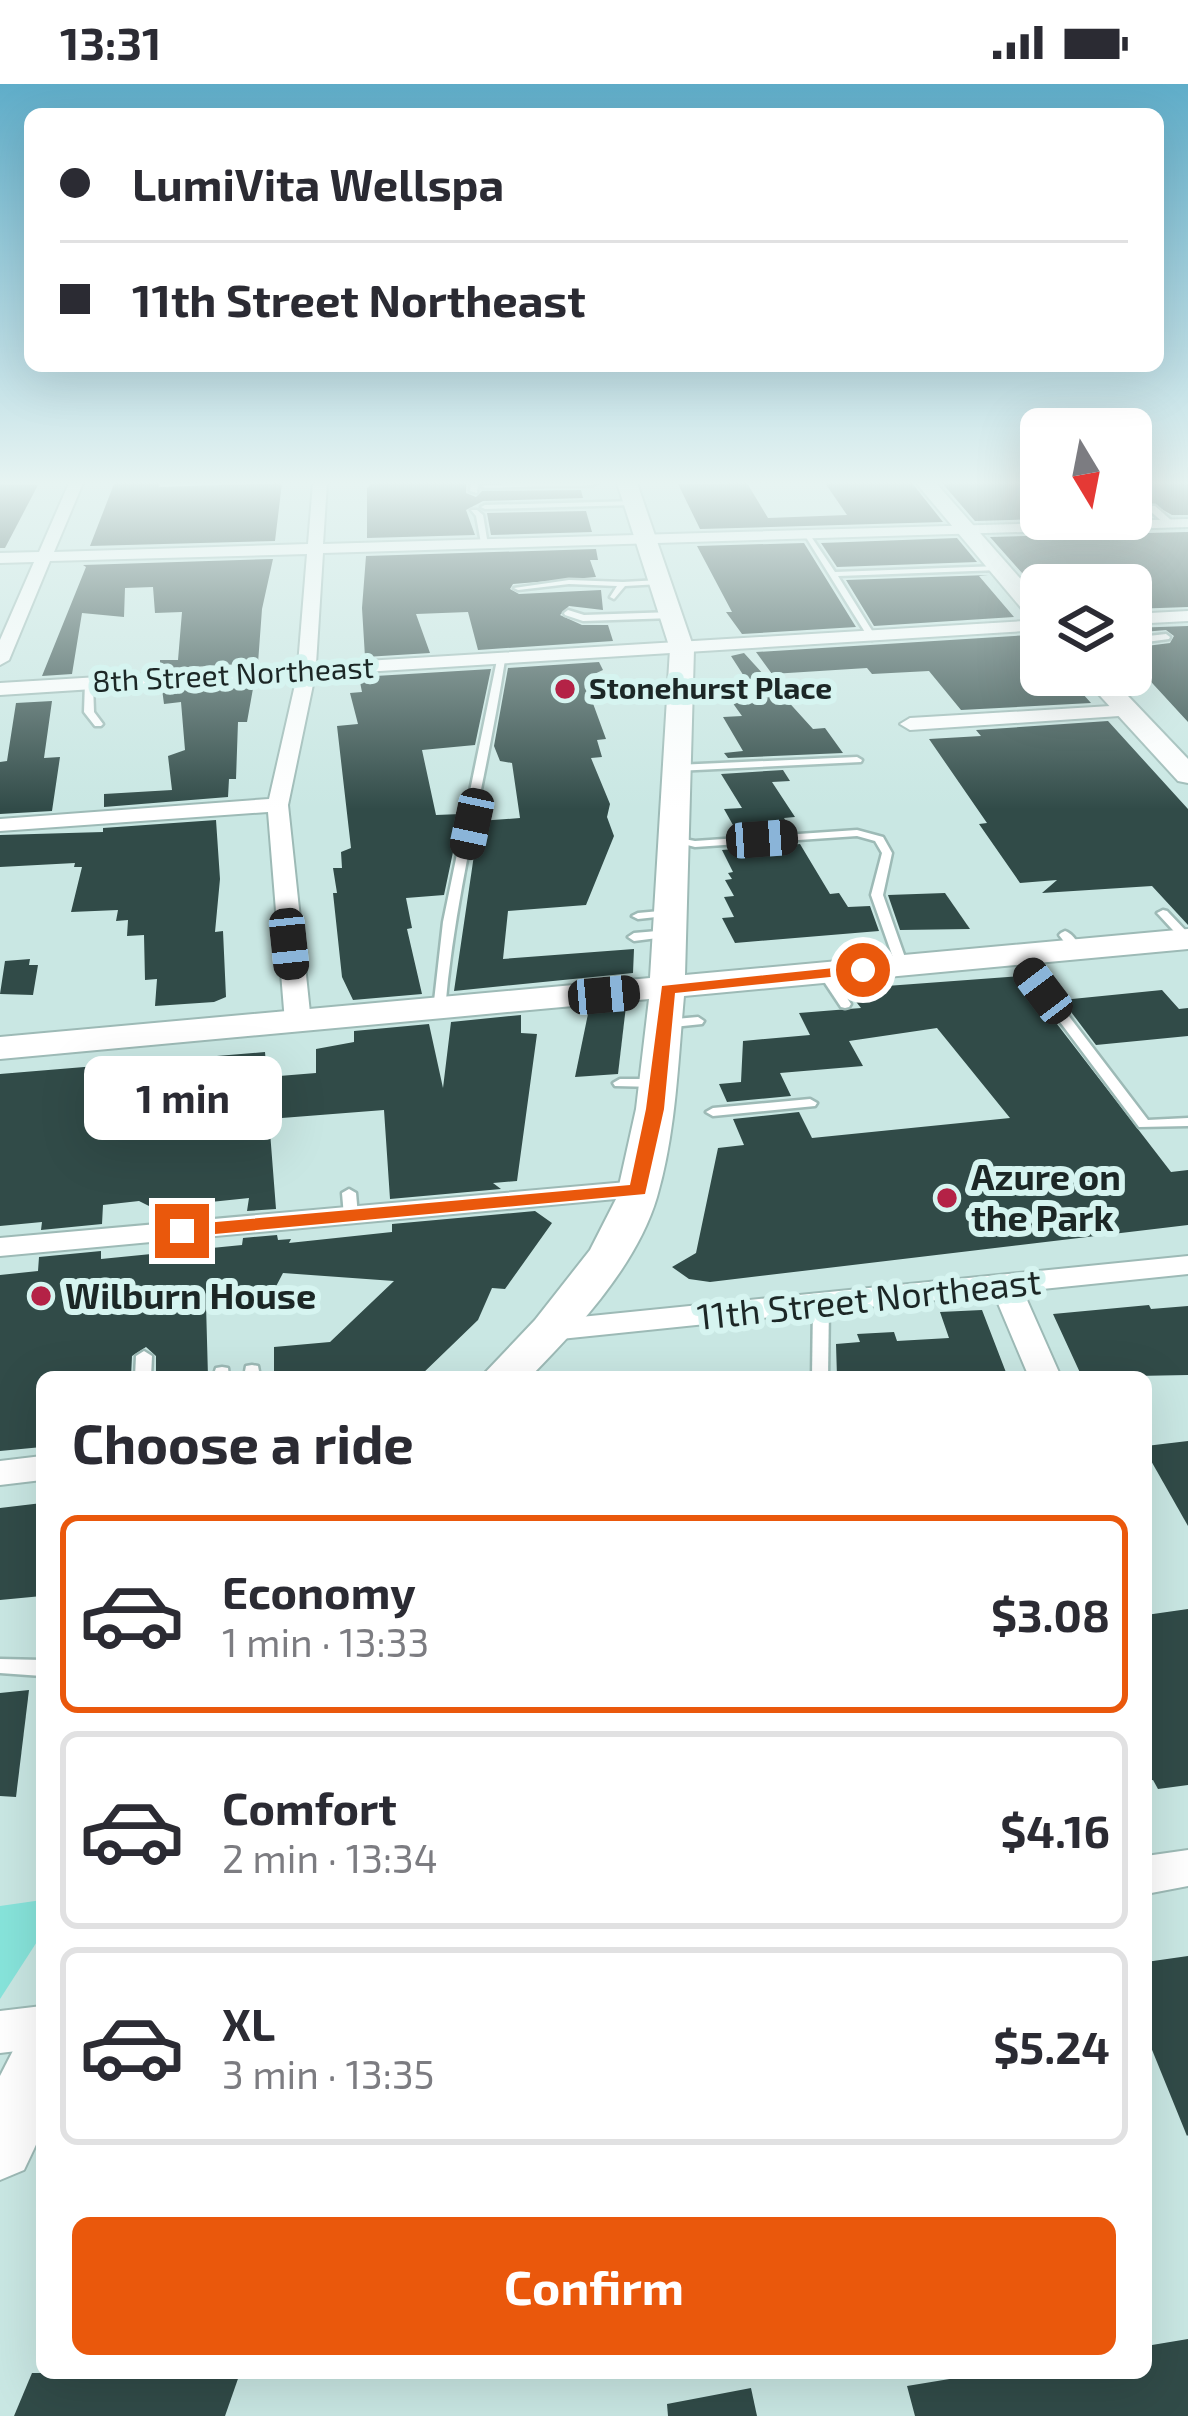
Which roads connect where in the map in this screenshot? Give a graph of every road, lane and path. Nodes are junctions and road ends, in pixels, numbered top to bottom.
1 (29, 592) edge
2 (312, 592) edge
3 (618, 592) edge
4 (664, 592) edge
5 (844, 592) edge
6 (614, 597) dead end
7 (568, 613) dead end
8 (673, 615) junction
9 (1188, 616) edge
10 (1152, 618) edge
11 (1020, 623) edge
12 (872, 637) junction
13 (1166, 638) dead end
14 (1152, 639) edge
15 (682, 649) junction
16 (0, 660) edge
17 (501, 660) junction
18 (307, 671) junction
19 (88, 684) junction
20 (0, 689) edge
21 (1113, 696) edge
22 (1127, 711) junction
23 (98, 724) dead end
24 (910, 724) dead end
25 (857, 760) dead end
26 (1182, 762) edge
27 (676, 768) junction
28 (278, 805) junction
29 (0, 825) edge
30 (673, 840) junction
31 (638, 916) dead end
32 (670, 924) junction
33 (1181, 936) edge
34 (634, 937) dead end
35 (1016, 955) junction
36 (902, 966) junction
37 (824, 974) junction
38 (845, 1004) dead end
39 (439, 1010) junction
40 (676, 1011) junction
41 (298, 1022) junction
42 (0, 1048) edge
43 (810, 1103) dead end
44 (713, 1112) dead end
45 (1188, 1122) edge
46 (638, 1190) junction
47 (0, 1247) edge
48 (1188, 1264) edge
49 (1006, 1285) junction
50 (821, 1305) junction
51 (550, 1330) junction
52 (144, 1356) dead end
53 (143, 1371) edge
54 (510, 1371) edge
55 (820, 1371) edge
56 (1043, 1371) edge
57 (36, 1469) edge
58 (0, 1473) edge
59 (0, 1666) edge
60 (36, 1668) edge
61 (1188, 1868) edge
62 (1152, 1874) edge
63 (36, 2028) edge
64 (0, 2032) edge
65 (36, 2072) edge
66 (0, 2147) edge

1 - 16 street
2 - 18 street
3 - 6 lane
4 - 8 main road
5 - 12 lane
7 - 8 lane
8 - 15 main road
9 - 10 street
11 - 12 street, 8th Street Northeast
12 - 15 street, 8th Street Northeast
13 - 14 lane
15 - 17 street, 8th Street Northeast
15 - 27 main road
17 - 18 street, 8th Street Northeast
17 - 39 lane
18 - 19 street, 8th Street Northeast
18 - 28 street
19 - 20 street, 8th Street Northeast
19 - 23 lane
21 - 22 main road
22 - 24 street
22 - 26 main road
25 - 27 lane
27 - 30 main road
28 - 29 street
28 - 41 street
30 - 32 main road
30 - 36 lane
31 - 32 lane
32 - 34 lane
32 - 40 main road
33 - 35 main road
35 - 36 main road
35 - 45 lane
36 - 37 main road
37 - 38 lane
37 - 40 main road
39 - 40 main road
39 - 41 main road
40 - 46 main road
41 - 42 main road
43 - 44 lane
46 - 47 street
46 - 51 main road
48 - 49 street, 11th Street Northeast
49 - 50 street, 11th Street Northeast
49 - 56 street
50 - 51 street, 11th Street Northeast
50 - 55 lane
51 - 54 main road
52 - 53 lane
57 - 58 street
59 - 60 lane
61 - 62 street
63 - 64 street
65 - 66 main road

